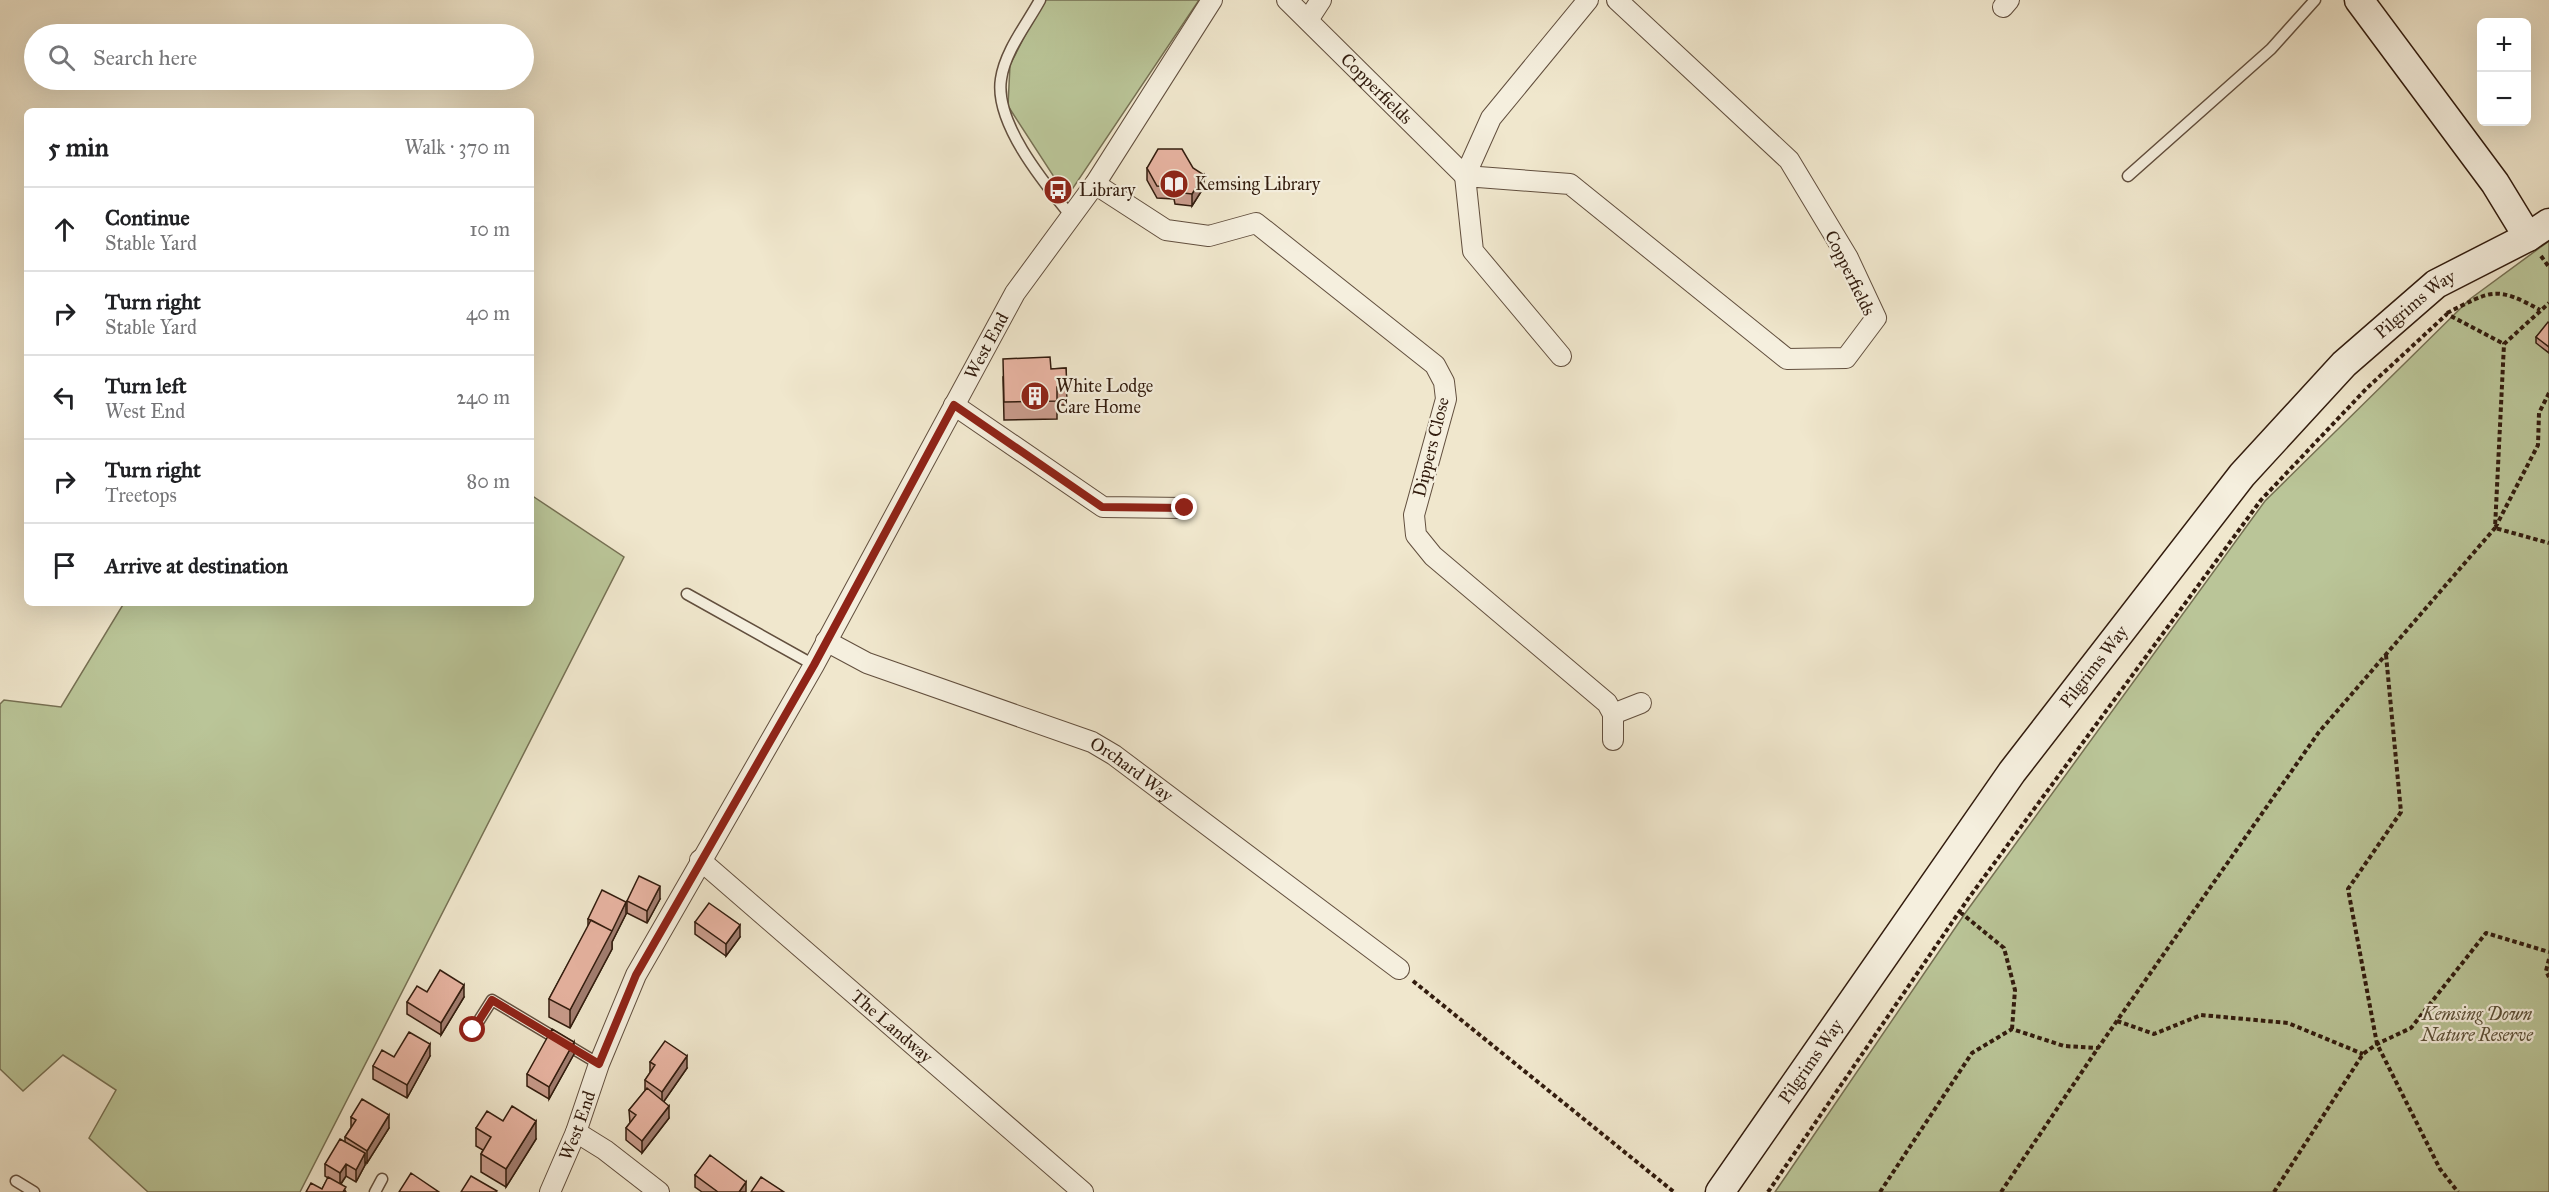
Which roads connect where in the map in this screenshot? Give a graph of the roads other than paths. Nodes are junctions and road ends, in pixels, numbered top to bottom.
1 (1040, 0) edge
2 (1212, 0) edge
3 (1287, 0) edge
4 (1320, 0) edge
5 (1588, 0) edge
6 (1617, 0) edge
7 (2315, 0) edge
8 (2359, 0) edge
9 (1308, 20) junction
10 (1465, 176) junction
11 (2128, 176) dead end
12 (1095, 184) junction
13 (1071, 216) junction
14 (2538, 230) edge
15 (1561, 356) dead end
16 (954, 405) junction
17 (1185, 508) dead end
18 (687, 594) dead end
19 (826, 641) junction
20 (814, 665) junction
21 (1641, 703) dead end
22 (1613, 714) junction
23 (1612, 740) dead end
24 (700, 860) junction
25 (1398, 969) road end
26 (473, 1030) dead end
27 (599, 1064) junction
28 (576, 1132) junction
29 (382, 1179) dead end
30 (16, 1181) dead end
31 (34, 1192) edge
32 (375, 1192) edge
33 (550, 1192) edge
34 (659, 1192) edge
35 (1083, 1192) edge
36 (1720, 1192) edge

1 - 13 lane
2 - 12 street, West End
3 - 9 street, Copperfields
4 - 9 street
5 - 10 street
6 - 10 street, Copperfields
7 - 11 lane
8 - 14 street
9 - 10 street, Copperfields
10 - 15 street
12 - 13 street, West End
12 - 22 street, Dippers Close
13 - 16 street, West End
14 - 36 street, Pilgrims Way
16 - 17 street
16 - 19 street, West End
18 - 20 lane
19 - 20 street, West End
19 - 25 street, Orchard Way
20 - 24 street, West End
21 - 22 street
22 - 23 street
24 - 27 street, West End
24 - 35 street, The Landway
26 - 27 lane
27 - 28 street, West End
28 - 33 street, West End
28 - 34 street
29 - 32 lane
30 - 31 lane

